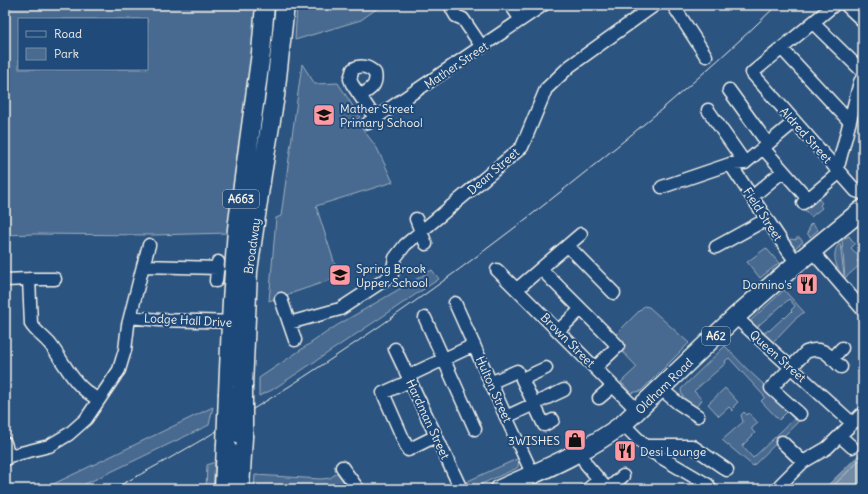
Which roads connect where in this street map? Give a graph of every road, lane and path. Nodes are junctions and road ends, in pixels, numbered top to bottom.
1 (266, 5) edge
2 (285, 5) edge
3 (511, 5) edge
4 (543, 5) edge
5 (655, 5) edge
6 (673, 5) edge
7 (834, 5) edge
8 (846, 5) edge
9 (452, 9) dead end
10 (521, 20) junction
11 (863, 21) edge
12 (813, 23) junction
13 (482, 47) junction
14 (782, 49) junction
15 (706, 56) dead end
16 (861, 65) edge
17 (863, 77) edge
18 (729, 90) dead end
19 (360, 96) dead end
20 (708, 110) dead end
21 (849, 121) junction
22 (794, 122) junction
23 (765, 146) junction
24 (745, 163) junction
25 (730, 164) junction
26 (837, 170) junction
27 (783, 171) junction
28 (662, 188) dead end
29 (752, 197) junction
30 (863, 197) edge
31 (416, 219) dead end
32 (767, 219) junction
33 (421, 232) junction
34 (581, 234) dead end
35 (426, 244) dead end
36 (149, 245) dead end
37 (568, 246) junction
38 (716, 247) dead end
39 (812, 251) junction
40 (797, 263) junction
41 (143, 266) junction
42 (541, 269) junction
43 (497, 270) dead end
44 (29, 278) junction
45 (55, 279) dead end
46 (5, 280) edge
47 (216, 281) dead end
48 (517, 289) junction
49 (614, 293) dead end
50 (280, 299) dead end
51 (455, 303) dead end
52 (862, 307) edge
53 (581, 309) junction
54 (130, 317) junction
55 (425, 318) dead end
56 (734, 318) junction
57 (239, 322) junction
58 (289, 323) junction
59 (558, 331) junction
60 (295, 340) dead end
61 (474, 345) junction
62 (842, 348) dead end
63 (395, 349) dead end
64 (832, 358) junction
65 (443, 360) junction
66 (841, 367) dead end
67 (546, 368) dead end
68 (595, 368) junction
69 (791, 368) junction
70 (516, 371) dead end
71 (409, 378) junction
72 (490, 383) junction
73 (613, 386) junction
74 (661, 389) junction
75 (236, 390) junction
76 (564, 390) dead end
77 (598, 398) dead end
78 (98, 399) junction
79 (534, 404) junction
80 (638, 411) junction
81 (863, 413) edge
82 (800, 414) dead end
83 (698, 416) dead end
84 (506, 417) junction
85 (553, 420) dead end
86 (852, 423) junction
87 (623, 424) junction
88 (475, 429) dead end
89 (436, 436) junction
90 (840, 436) junction
91 (782, 442) dead end
92 (5, 443) edge
93 (645, 446) junction
94 (852, 447) dead end
95 (580, 452) junction
96 (7, 458) edge
97 (803, 462) junction
98 (342, 468) dead end
99 (727, 470) dead end
100 (533, 474) junction
101 (623, 476) dead end
102 (780, 485) dead end
103 (605, 486) edge
104 (224, 489) edge
105 (240, 489) edge
106 (358, 489) edge
107 (461, 489) edge
108 (500, 489) edge
109 (588, 489) edge
110 (711, 489) edge

1 - 57 highway, Broadway / A663
2 - 57 highway, Broadway / A663
3 - 10 street
4 - 10 street, Mather Street
5 - 33 street, Dean Street
6 - 15 street
7 - 12 street
8 - 11 street
9 - 13 street
10 - 13 street, Mather Street
12 - 14 street
12 - 16 street
13 - 19 street, Mather Street
14 - 21 street
14 - 22 street, Aldred Street
17 - 21 street
18 - 23 street
20 - 24 street
21 - 26 street
22 - 23 street
22 - 26 street, Aldred Street
23 - 24 street
23 - 27 street
24 - 25 street
25 - 28 street
25 - 29 street, Field Street
26 - 27 street
26 - 30 street, Aldred Street
27 - 29 street
29 - 32 street, Field Street
30 - 39 highway, Oldham Road / A62
31 - 33 street
32 - 38 street
32 - 40 street, Field Street
33 - 35 street
33 - 58 street, Dean Street
34 - 37 street
36 - 41 street
37 - 42 street
37 - 49 street
39 - 40 highway, Oldham Road / A62
39 - 52 street
40 - 56 highway, Oldham Road / A62
41 - 47 street
41 - 54 street
42 - 48 street
42 - 53 street
43 - 48 street, Brown Street
44 - 45 street
44 - 46 street
44 - 78 street
48 - 59 street, Brown Street
50 - 58 street
51 - 61 street, Hulton Street
53 - 59 street
53 - 68 street
54 - 57 street, Lodge Hall Drive
54 - 78 street
55 - 65 street
56 - 69 street, Queen Street
56 - 74 highway, Oldham Road / A62
57 - 75 highway, Broadway / A663
58 - 60 street
59 - 68 street, Brown Street
61 - 65 street
61 - 72 street, Hulton Street
62 - 64 street
63 - 71 street, Hardman Street
64 - 66 street
64 - 69 street
65 - 71 street
65 - 88 street
67 - 79 street
68 - 73 street, Brown Street
69 - 82 street
69 - 86 street, Queen Street
70 - 72 street
71 - 89 street, Hardman Street
71 - 89 street
72 - 84 street, Hulton Street
73 - 77 street
73 - 80 street, Brown Street
74 - 80 highway, Oldham Road / A62
74 - 83 street
75 - 104 highway, Broadway / A663, bridge
75 - 105 highway, Broadway / A663, bridge
76 - 79 street
78 - 96 street
79 - 84 street
79 - 85 street
80 - 87 highway, Oldham Road / A62
81 - 86 street
84 - 100 street, Hulton Street
86 - 90 street
87 - 93 street
87 - 95 highway, Oldham Road / A62
89 - 107 street, Hardman Street
90 - 94 street
90 - 97 street
91 - 97 street
92 - 96 street
93 - 99 street
93 - 110 street
95 - 100 highway, Oldham Road / A62
95 - 103 street
97 - 102 street
98 - 106 street
100 - 108 highway, Oldham Road / A62
101 - 103 street
103 - 109 street

